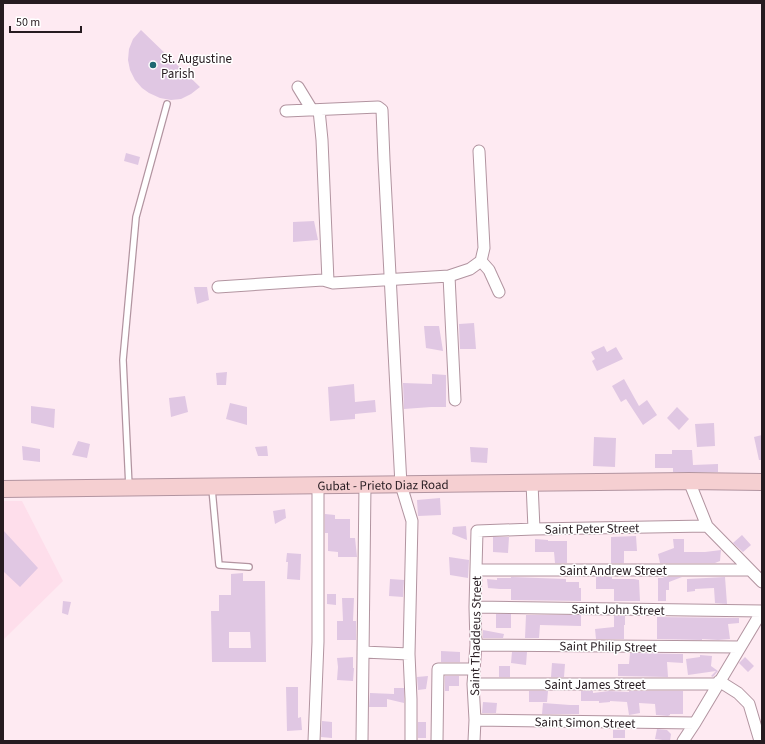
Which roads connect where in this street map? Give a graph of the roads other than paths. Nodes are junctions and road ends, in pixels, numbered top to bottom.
1 (298, 87) dead end
2 (167, 104) dead end
3 (316, 110) junction
4 (286, 111) dead end
5 (478, 151) dead end
6 (481, 261) junction
7 (449, 276) junction
8 (390, 279) junction
9 (328, 281) junction
10 (218, 287) dead end
11 (499, 292) dead end
12 (455, 400) dead end
13 (689, 481) junction
14 (762, 482) edge
15 (532, 483) junction
16 (365, 485) junction
17 (401, 485) junction
18 (211, 486) junction
19 (318, 486) junction
20 (129, 487) junction
21 (3, 489) edge
22 (707, 526) junction
23 (534, 529) junction
24 (477, 531) joint
25 (249, 567) dead end
26 (476, 570) junction
27 (750, 570) junction
28 (762, 582) edge
29 (474, 607) junction
30 (762, 611) edge
31 (476, 645) junction
32 (740, 647) junction
33 (363, 652) junction
34 (409, 654) junction
35 (474, 669) junction
36 (718, 682) junction
37 (473, 684) junction
38 (475, 720) junction
39 (695, 723) junction
40 (314, 741) edge
41 (362, 741) edge
42 (411, 741) edge
43 (437, 741) edge
44 (474, 741) edge
45 (683, 741) edge
46 (760, 741) edge

1 - 3 street
2 - 20 lane
3 - 4 street
3 - 8 street
3 - 9 street
5 - 6 street
6 - 7 street
6 - 11 street
7 - 8 street
7 - 12 street
8 - 9 street
8 - 17 street
9 - 10 street
13 - 14 main road, Gubat - Prieto Diaz Road
13 - 15 main road, Gubat - Prieto Diaz Road
13 - 22 street
15 - 17 main road, Gubat - Prieto Diaz Road
15 - 23 street
16 - 17 main road, Gubat - Prieto Diaz Road
16 - 19 main road, Gubat - Prieto Diaz Road
16 - 33 street
17 - 34 street
18 - 19 main road, Gubat - Prieto Diaz Road
18 - 20 main road, Gubat - Prieto Diaz Road
18 - 25 lane
19 - 40 street
20 - 21 main road, Gubat - Prieto Diaz Road
22 - 23 street, Saint Peter Street
22 - 27 street
23 - 24 street, Saint Peter Street
24 - 26 street, Saint Thaddeus Street
26 - 27 street, Saint Andrew Street
26 - 29 street, Saint Thaddeus Street
27 - 28 street
29 - 30 street, Saint John Street
29 - 31 street, Saint Thaddeus Street
30 - 32 street
31 - 32 street, Saint Philip Street
31 - 35 street, Saint Thaddeus Street
32 - 36 street
33 - 34 street
33 - 41 street
34 - 42 street
35 - 37 street, Saint Thaddeus Street
35 - 43 street
36 - 37 street, Saint James Street
36 - 39 street
36 - 46 street
37 - 38 street, Saint Thaddeus Street
38 - 39 street, Saint Simon Street
38 - 44 street, Saint Thaddeus Street
39 - 45 street

